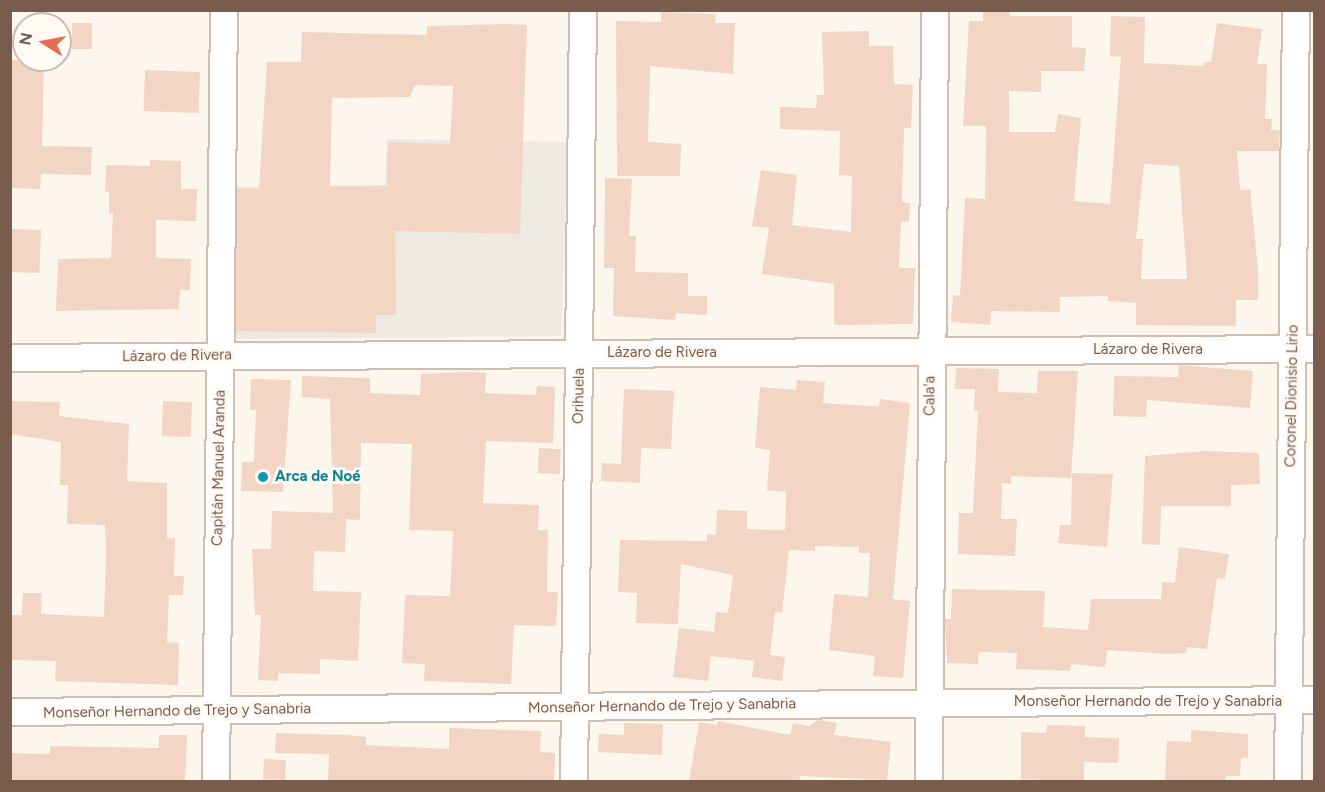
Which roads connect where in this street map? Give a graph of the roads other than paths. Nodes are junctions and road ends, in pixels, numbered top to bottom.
1 (224, 10) edge
2 (583, 10) edge
3 (935, 10) edge
4 (1296, 10) edge
5 (1303, 349) edge
6 (930, 351) junction
7 (579, 354) junction
8 (220, 356) junction
9 (10, 358) edge
10 (1314, 700) edge
11 (1288, 701) junction
12 (930, 704) junction
13 (575, 707) junction
14 (217, 710) junction
15 (10, 712) edge
16 (216, 782) edge
17 (574, 782) edge
18 (929, 782) edge
19 (1288, 782) edge

1 - 8 street, Capitán Manuel Aranda
2 - 7 street, Orihuela
3 - 6 street, Cala'a
4 - 5 street, Coronel Dionisio Lirio
5 - 6 street, Lázaro de Rivera
5 - 11 street, Coronel Dionisio Lirio
6 - 7 street, Lázaro de Rivera
6 - 12 street, Cala'a
7 - 8 street, Lázaro de Rivera
7 - 13 street, Orihuela
8 - 9 street, Lázaro de Rivera
8 - 14 street, Capitán Manuel Aranda
10 - 11 street, Monseñor Hernando de Trejo y Sanabria
11 - 12 street, Monseñor Hernando de Trejo y Sanabria
11 - 19 street, Coronel Dionisio Lirio
12 - 13 street, Monseñor Hernando de Trejo y Sanabria
12 - 18 street, Cala'a
13 - 14 street, Monseñor Hernando de Trejo y Sanabria
13 - 17 street, Orihuela
14 - 15 street, Monseñor Hernando de Trejo y Sanabria
14 - 16 street, Capitán Manuel Aranda

